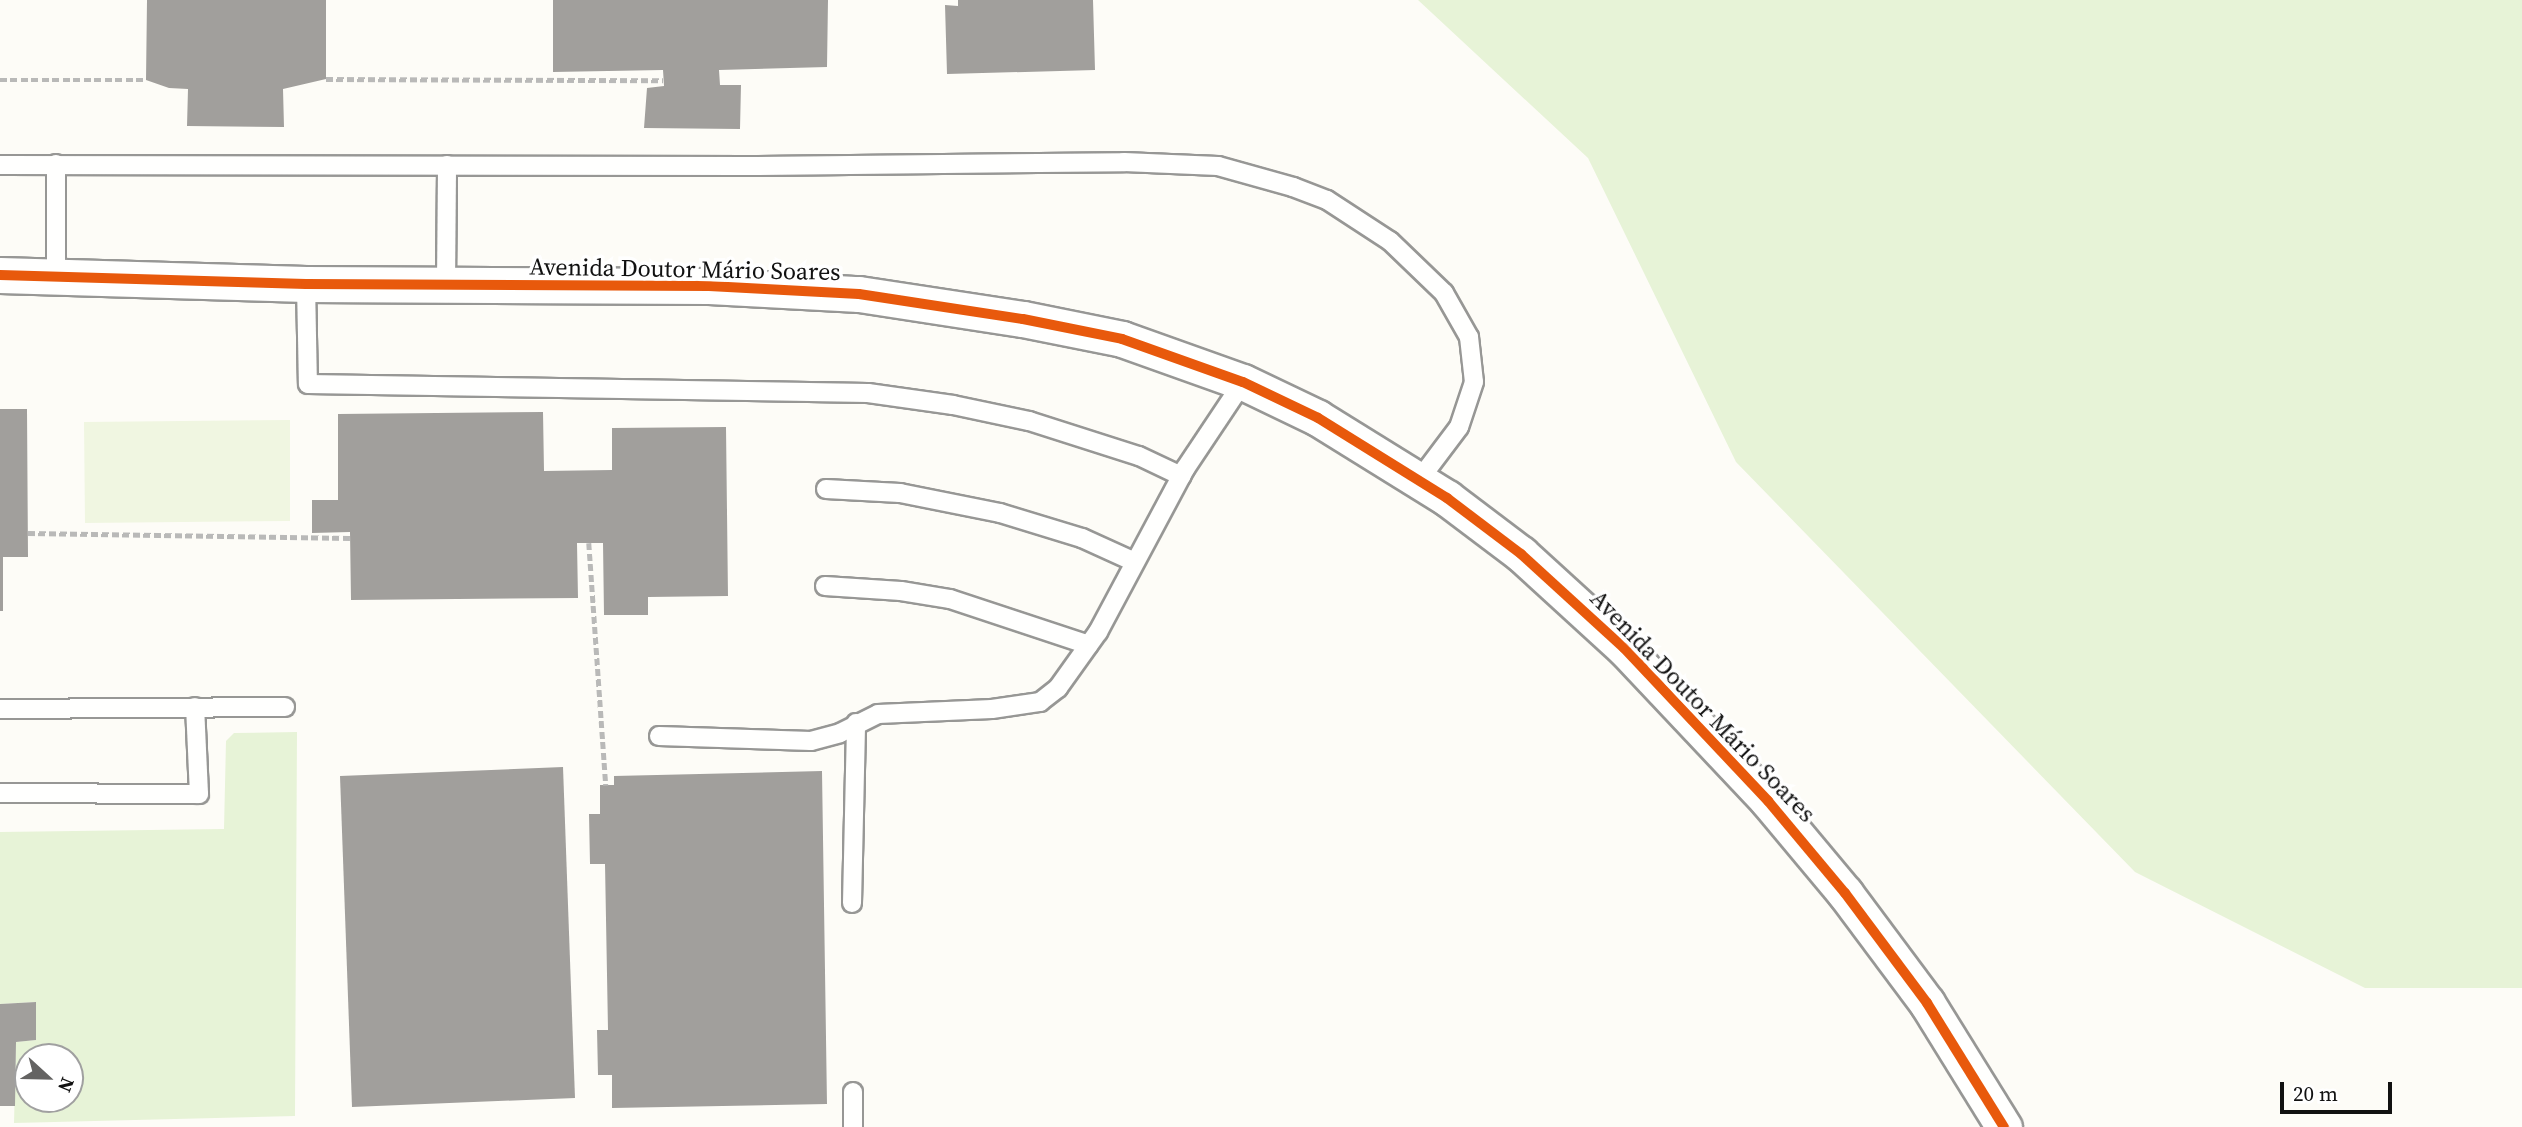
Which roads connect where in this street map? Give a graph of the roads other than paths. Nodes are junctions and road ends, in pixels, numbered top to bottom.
1 (56, 164) junction
2 (0, 165) edge
3 (447, 165) junction
4 (0, 275) edge
5 (56, 276) junction
6 (306, 284) junction
7 (446, 285) junction
8 (1243, 382) junction
9 (1181, 476) junction
10 (1419, 480) junction
11 (826, 489) dead end
12 (1135, 562) junction
13 (825, 586) dead end
14 (1089, 645) junction
15 (195, 707) junction
16 (285, 707) dead end
17 (0, 709) edge
18 (856, 723) junction
19 (659, 736) dead end
20 (0, 793) edge
21 (852, 904) dead end
22 (853, 1092) dead end
23 (853, 1127) edge
24 (2004, 1127) edge

1 - 2 lane
1 - 3 lane
1 - 5 lane
3 - 7 lane
3 - 10 lane
4 - 5 street, Avenida Doutor Mário Soares
5 - 6 street, Avenida Doutor Mário Soares
6 - 7 street, Avenida Doutor Mário Soares
6 - 9 lane
7 - 8 street, Avenida Doutor Mário Soares
8 - 9 lane
8 - 10 street, Avenida Doutor Mário Soares
9 - 12 lane
10 - 24 street, Avenida Doutor Mário Soares
11 - 12 lane
12 - 14 lane
13 - 14 lane
14 - 18 lane
15 - 16 lane
15 - 17 lane
15 - 20 lane
18 - 19 lane
18 - 21 lane
22 - 23 lane

